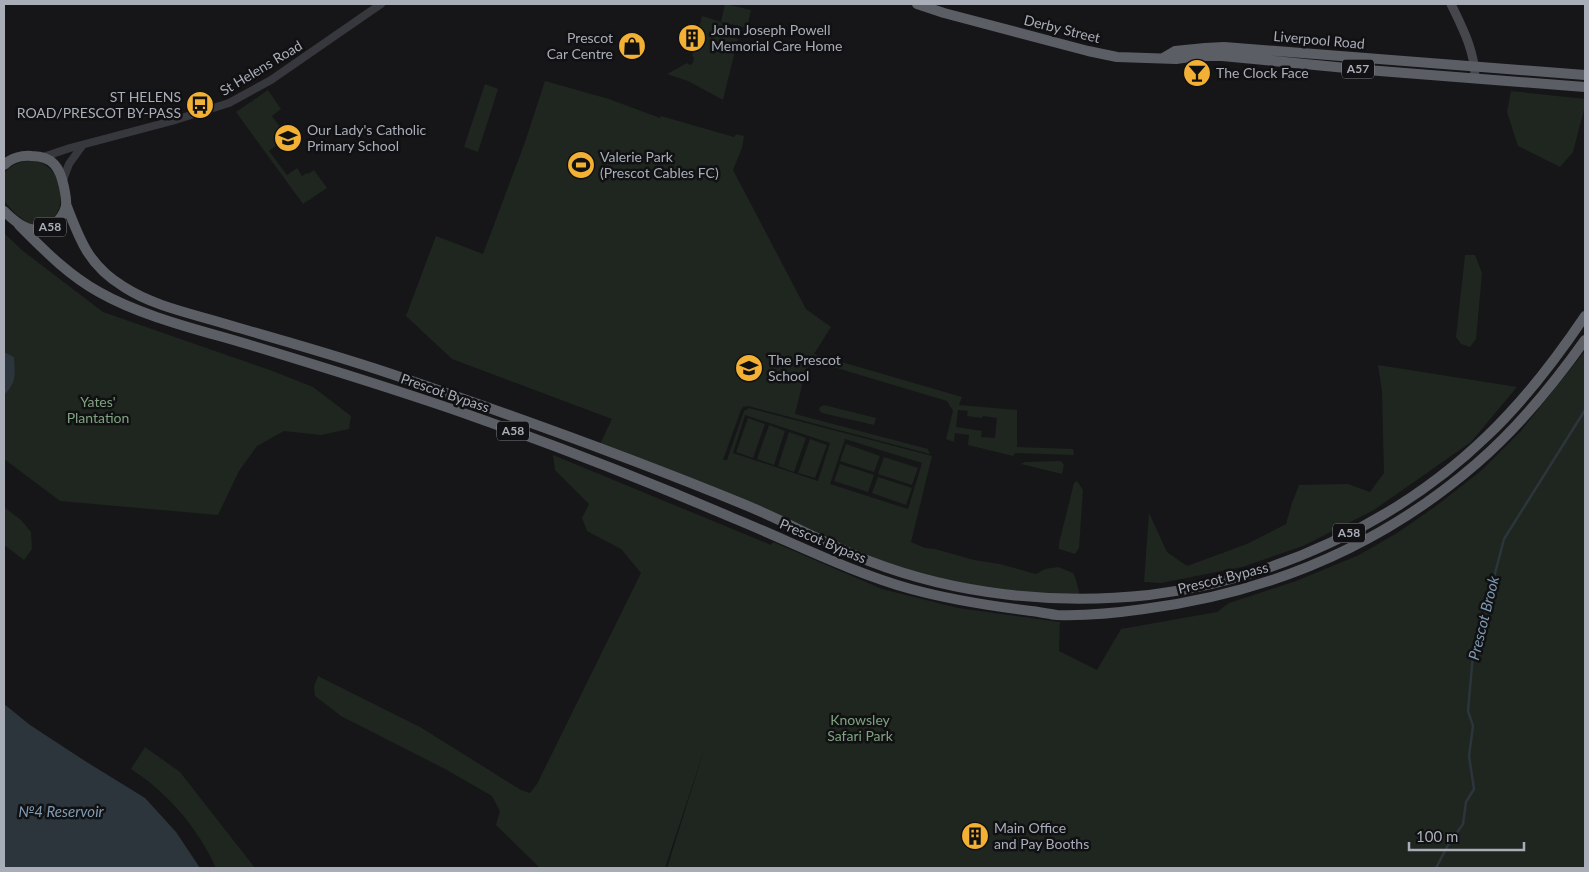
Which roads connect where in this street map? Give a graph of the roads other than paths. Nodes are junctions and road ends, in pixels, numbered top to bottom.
1 (381, 4) edge
2 (917, 4) edge
3 (1451, 4) edge
4 (1163, 58) junction
5 (1143, 59) joint
6 (1475, 66) junction
7 (1585, 75) edge
8 (1475, 78) junction
9 (1585, 86) edge
10 (83, 145) junction
11 (43, 157) junction
12 (4, 165) edge
13 (63, 180) junction
14 (66, 204) junction
15 (4, 211) edge
16 (19, 225) junction
17 (1585, 316) edge
18 (1585, 340) edge

1 - 10 street, St Helens Road
2 - 5 highway, Derby Street / A57
3 - 6 main road
4 - 5 highway, Liverpool Road / A57
4 - 6 highway, Liverpool Road / A57
4 - 8 highway, Liverpool Road / A57
6 - 7 highway, Liverpool Road / A57
6 - 8 main road
8 - 9 highway, Liverpool Road / A57
10 - 11 street, St Helens Road
10 - 13 street
11 - 12 highway
11 - 13 highway
13 - 14 highway, A58
14 - 16 highway, A58
14 - 17 highway, Prescot Bypass / A58
15 - 16 highway, A58
16 - 18 highway, Prescot Bypass / A58

